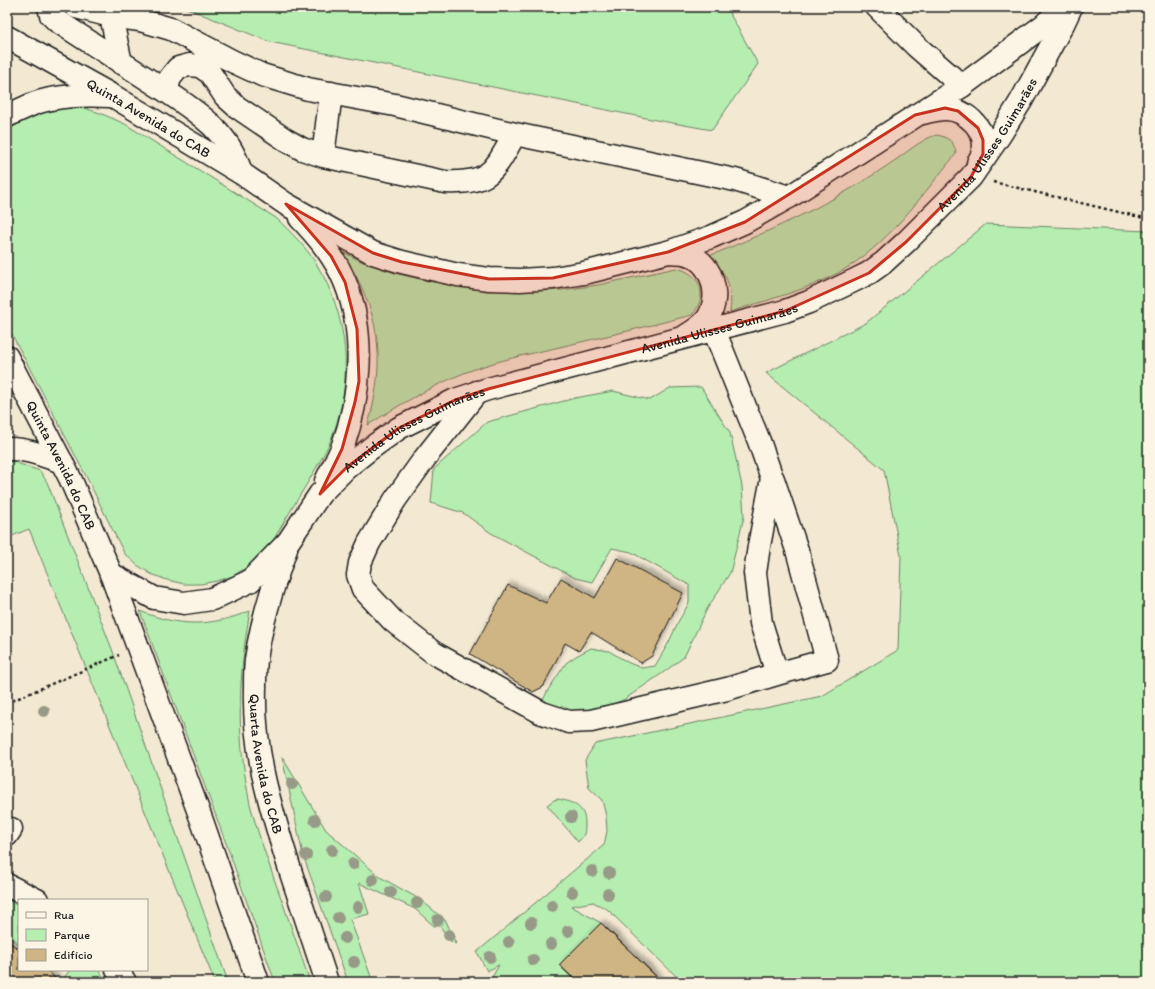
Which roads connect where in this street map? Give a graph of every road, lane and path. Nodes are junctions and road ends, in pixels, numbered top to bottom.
1 (48, 7) edge
2 (76, 7) edge
3 (877, 7) edge
4 (1063, 7) edge
5 (1071, 7) edge
6 (110, 11) edge
7 (7, 37) edge
8 (121, 63) junction
9 (962, 86) junction
10 (166, 91) junction
11 (331, 93) junction
12 (113, 96) junction
13 (915, 115) junction
14 (7, 116) edge
15 (515, 134) junction
16 (323, 156) junction
17 (241, 174) junction
18 (971, 177) junction
19 (789, 197) junction
20 (286, 204) junction
21 (1148, 219) edge
22 (668, 252) junction
23 (714, 330) junction
24 (681, 339) junction
25 (7, 357) edge
26 (477, 392) junction
27 (7, 449) edge
28 (62, 462) junction
29 (772, 478) junction
30 (320, 494) junction
31 (288, 542) junction
32 (111, 574) junction
33 (138, 647) junction
34 (776, 674) junction
35 (7, 703) edge
36 (7, 885) edge
37 (35, 899) edge
38 (118, 971) edge
39 (125, 982) edge
40 (258, 982) edge
41 (327, 982) edge

1 - 8 main road
2 - 6 main road
3 - 9 main road
4 - 9 main road
5 - 18 main road, Avenida Ulisses Guimarães
6 - 8 main road
6 - 11 main road
7 - 12 main road, Quinta Avenida do CAB
8 - 10 main road
9 - 13 main road
10 - 16 main road
10 - 17 main road
11 - 15 main road
11 - 16 main road
12 - 14 main road
12 - 17 main road, Quinta Avenida do CAB
13 - 18 main road
13 - 19 main road
15 - 16 main road
15 - 19 main road
17 - 20 main road, Quinta Avenida do CAB
18 - 21 path
18 - 23 main road, Avenida Ulisses Guimarães
19 - 22 main road
20 - 22 main road
20 - 30 main road
22 - 24 main road
23 - 24 main road, Avenida Ulisses Guimarães
23 - 29 main road
24 - 26 main road, Avenida Ulisses Guimarães
25 - 28 main road, Quinta Avenida do CAB
26 - 30 main road, Avenida Ulisses Guimarães
26 - 34 main road
27 - 28 main road
28 - 32 main road, Quinta Avenida do CAB
29 - 34 main road
29 - 34 main road
30 - 31 main road, Avenida Ulisses Guimarães
31 - 32 main road
31 - 41 main road, Quarta Avenida do CAB
32 - 33 main road
33 - 35 path
33 - 40 main road
36 - 37 main road
38 - 39 main road

